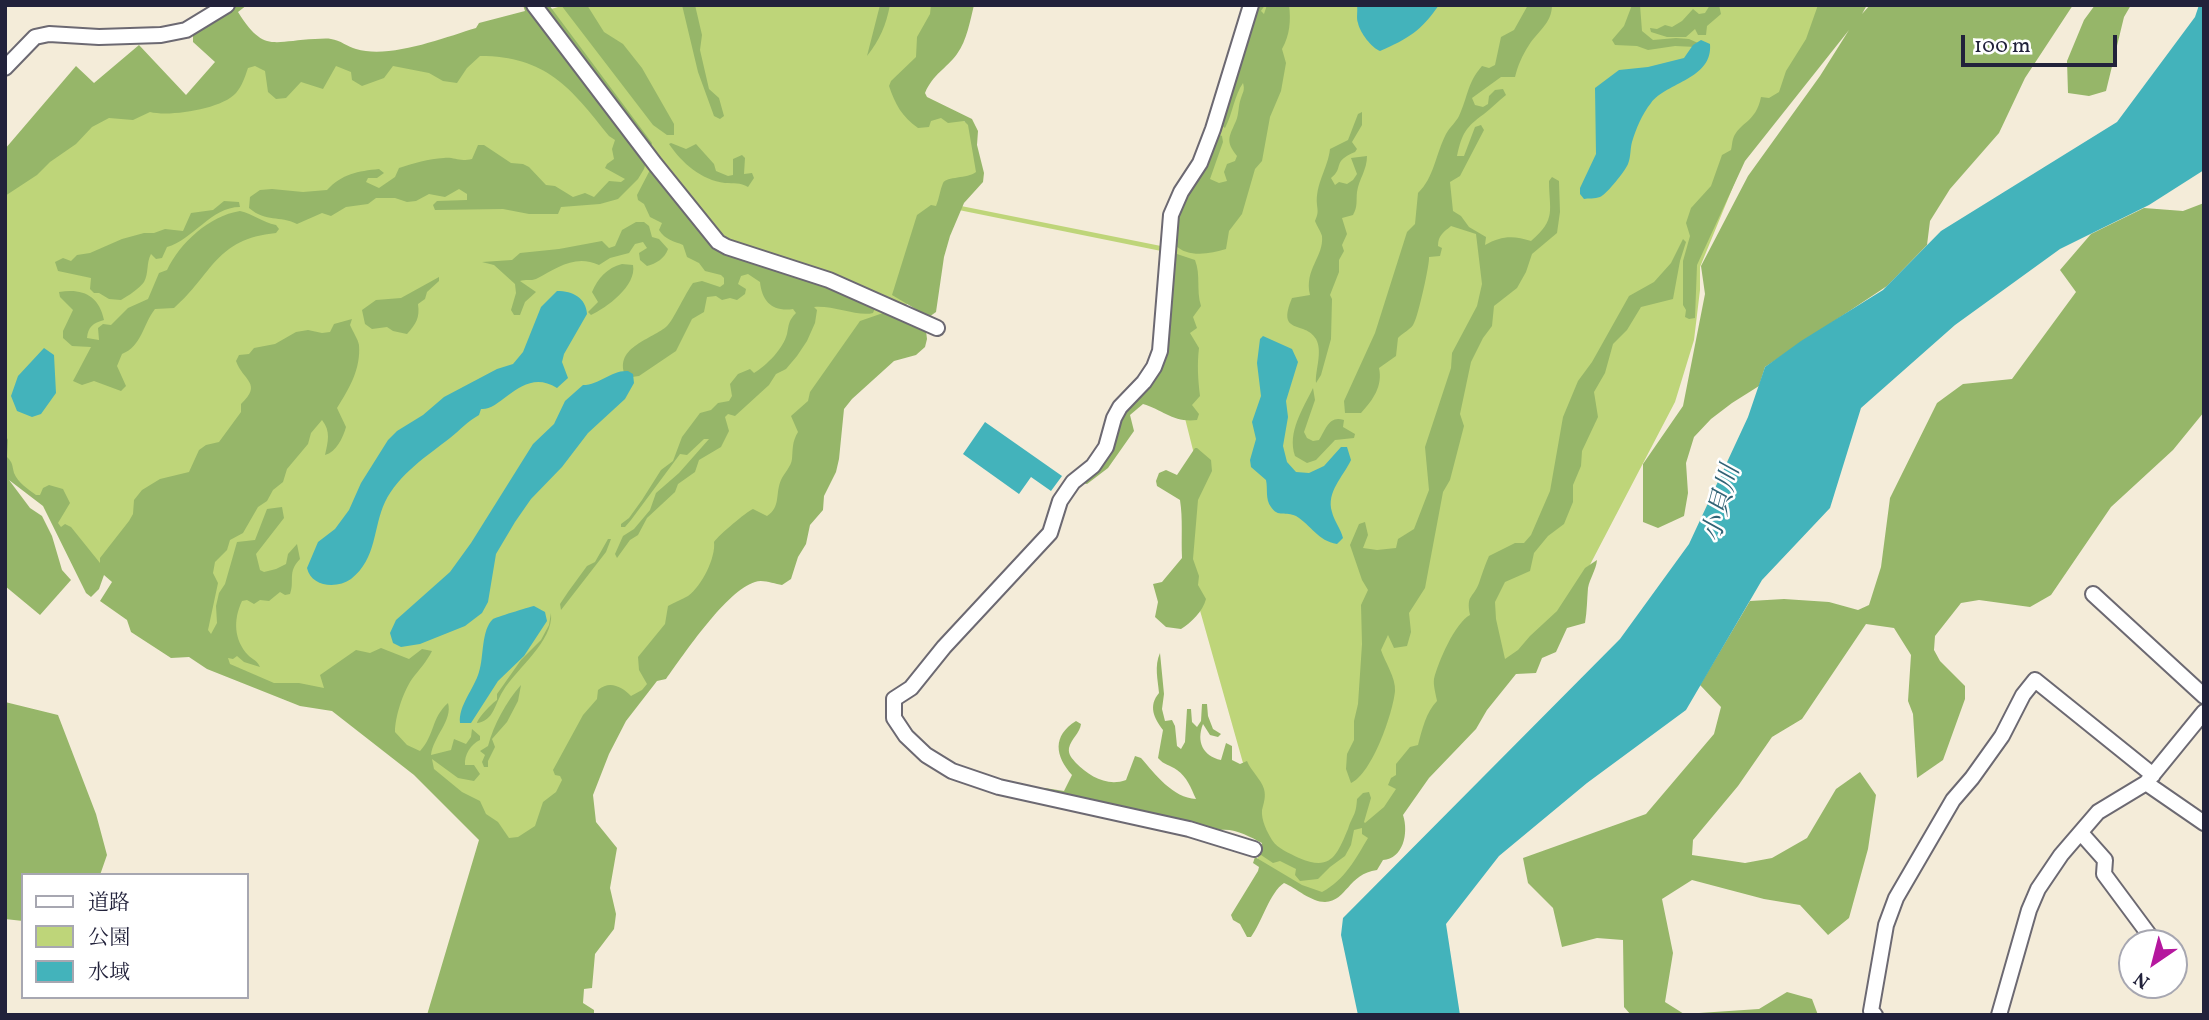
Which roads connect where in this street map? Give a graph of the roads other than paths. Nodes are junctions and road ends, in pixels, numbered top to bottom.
1 (227, 5) edge
2 (534, 5) edge
3 (1251, 5) edge
4 (5, 68) edge
5 (936, 328) dead end
6 (2093, 594) dead end
7 (2204, 696) edge
8 (2204, 712) edge
9 (2149, 779) junction
10 (2204, 823) edge
11 (2081, 833) junction
12 (1254, 849) dead end
13 (2145, 929) edge
14 (1875, 1015) edge
15 (1999, 1015) edge

1 - 4 street
2 - 5 street
3 - 12 street
6 - 7 street
8 - 9 street
9 - 10 street
9 - 11 street
9 - 14 street
11 - 13 street
11 - 15 street

